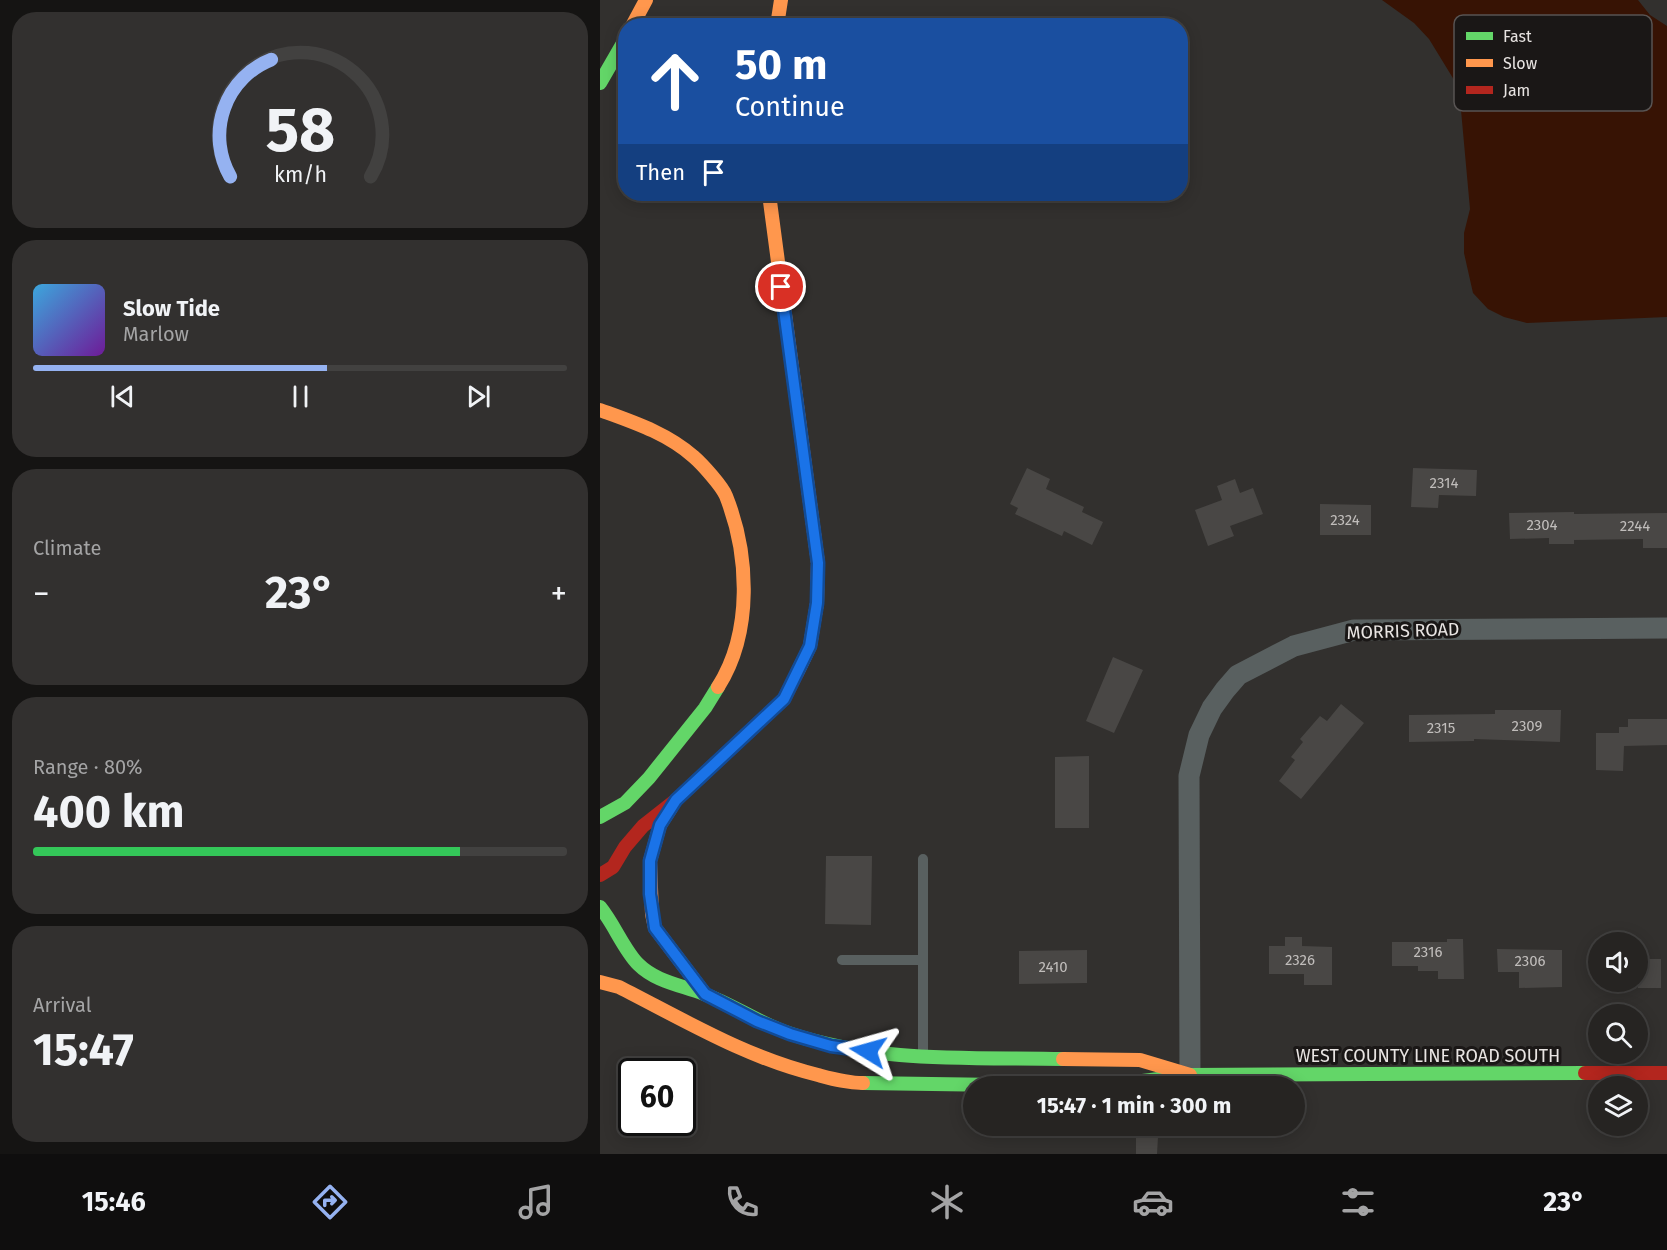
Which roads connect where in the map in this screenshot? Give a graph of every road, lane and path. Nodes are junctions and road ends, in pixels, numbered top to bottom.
1 (646, 0) edge
2 (782, 0) edge
3 (636, 18) edge
4 (779, 18) edge
5 (618, 52) edge
6 (600, 83) edge
7 (770, 201) edge
8 (600, 410) edge
9 (1667, 628) edge
10 (676, 800) junction
11 (600, 817) edge
12 (923, 859) dead end
13 (600, 875) edge
14 (600, 908) edge
15 (842, 960) dead end
16 (923, 960) junction
17 (600, 982) edge
18 (705, 994) junction
19 (923, 1057) junction
20 (1667, 1073) edge
21 (1190, 1075) junction
22 (1182, 1076) edge
23 (963, 1084) edge

1 - 3 main road
2 - 4 main road
5 - 6 main road
7 - 10 main road
8 - 11 main road
9 - 21 street, MORRIS ROAD
10 - 13 main road
10 - 18 main road
12 - 16 lane
14 - 18 main road, WEST COUNTY LINE ROAD SOUTH
15 - 16 lane
16 - 19 lane
17 - 23 main road
18 - 19 main road, WEST COUNTY LINE ROAD SOUTH
19 - 21 main road, WEST COUNTY LINE ROAD SOUTH
20 - 21 main road, WEST COUNTY LINE ROAD SOUTH
21 - 22 main road, WEST COUNTY LINE ROAD SOUTH

